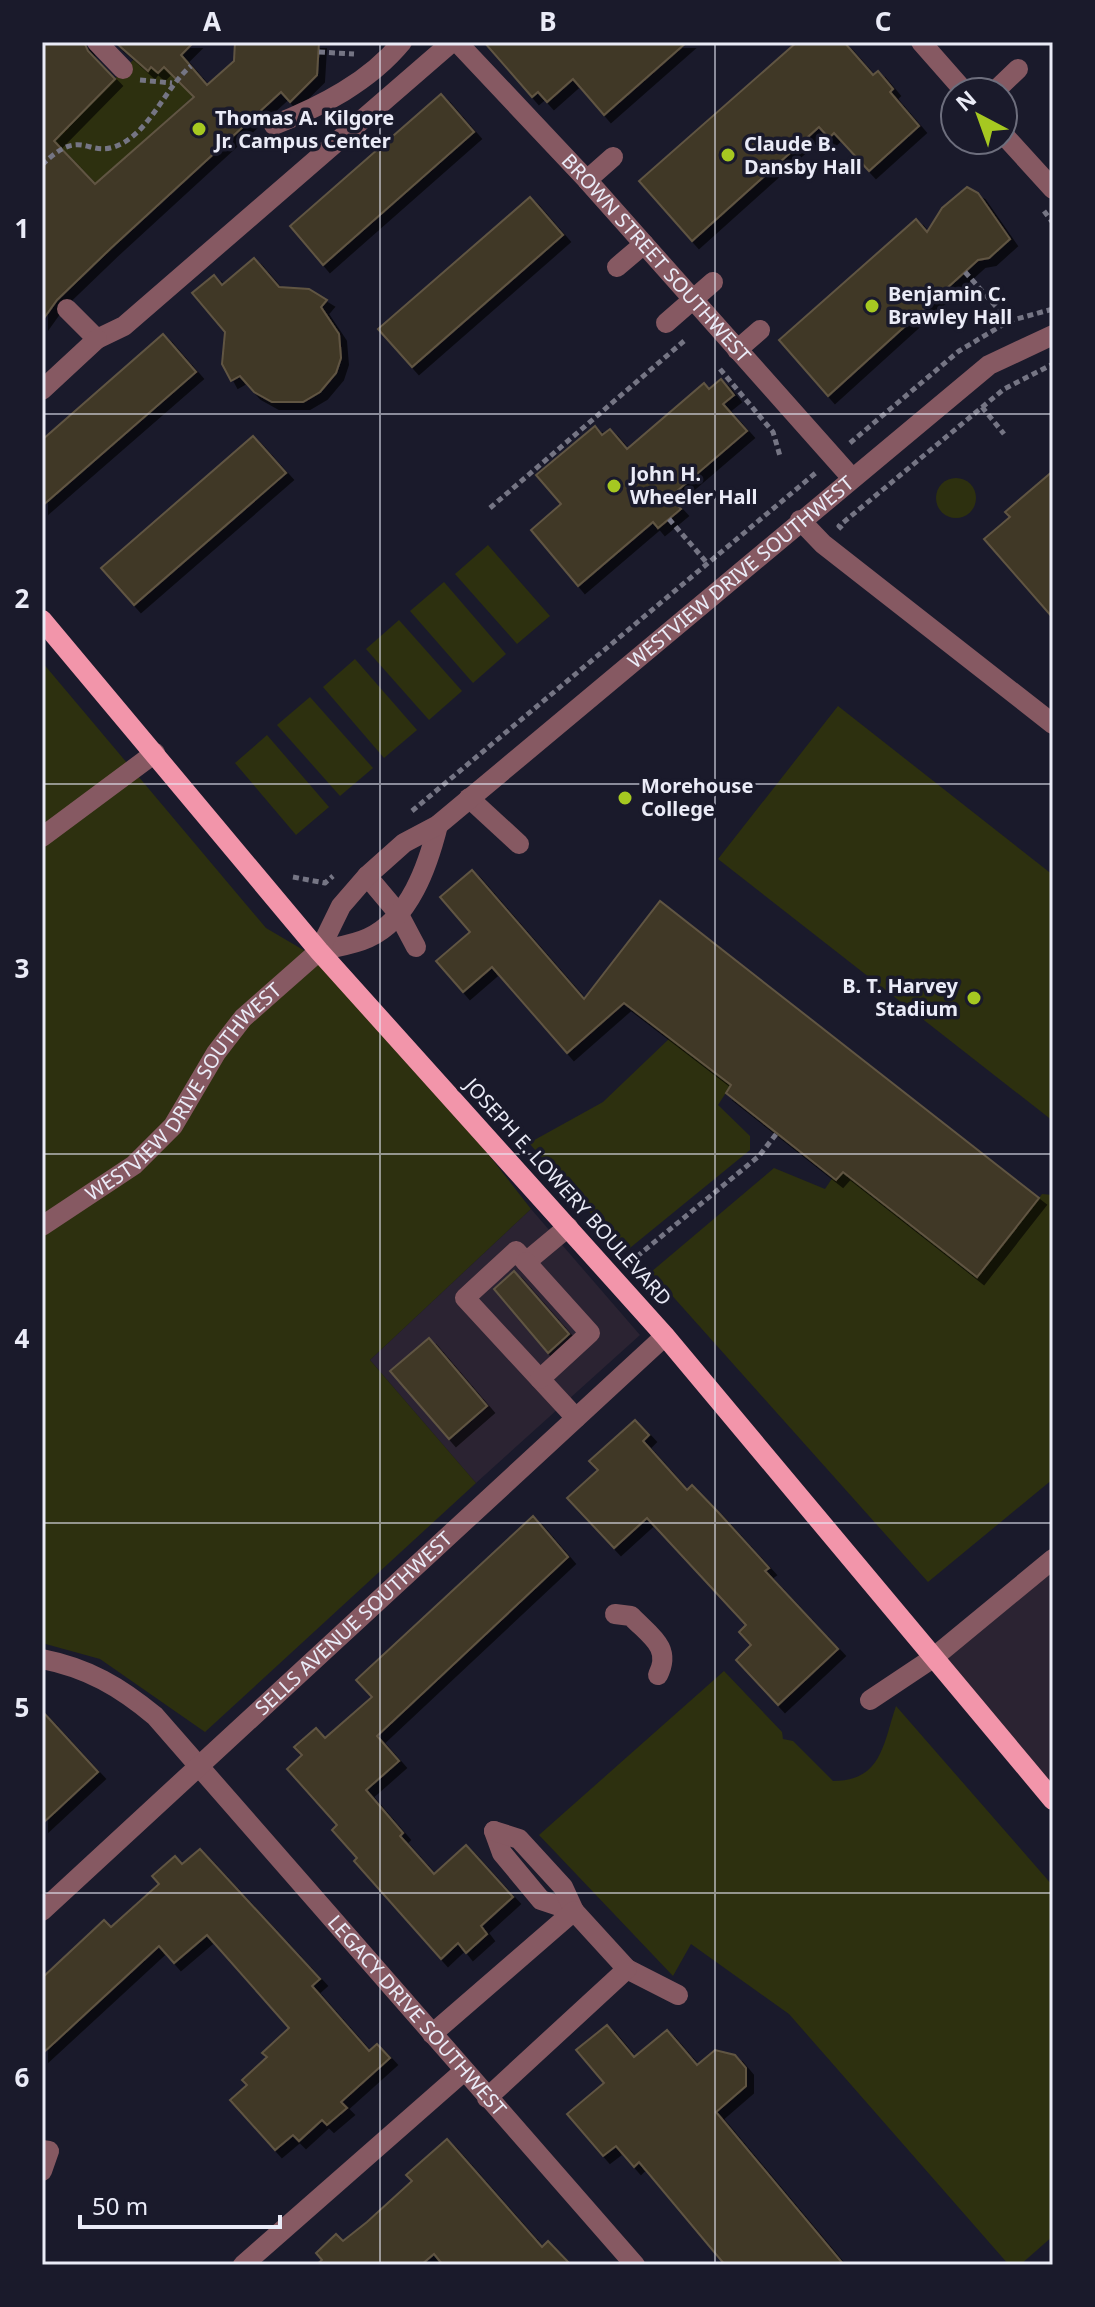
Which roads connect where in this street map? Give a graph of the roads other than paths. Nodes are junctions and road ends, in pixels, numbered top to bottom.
1 (97, 42) edge
2 (402, 42) edge
3 (455, 42) edge
4 (921, 42) edge
5 (123, 69) dead end
6 (1018, 69) dead end
7 (951, 76) edge
8 (1011, 76) edge
9 (274, 125) dead end
10 (1019, 152) edge
11 (613, 157) dead end
12 (587, 180) junction
13 (1053, 189) edge
14 (644, 244) junction
15 (617, 267) dead end
16 (713, 282) dead end
17 (693, 300) junction
18 (67, 309) dead end
19 (666, 323) dead end
20 (760, 330) dead end
21 (1053, 335) edge
22 (97, 339) junction
23 (737, 350) junction
24 (42, 390) edge
25 (851, 477) junction
26 (800, 520) junction
27 (42, 620) edge
28 (1053, 724) edge
29 (155, 753) junction
30 (469, 798) junction
31 (438, 825) junction
32 (42, 837) edge
33 (519, 844) dead end
34 (367, 876) junction
35 (398, 913) junction
36 (416, 947) dead end
37 (319, 951) junction
38 (42, 1226) edge
39 (568, 1227) junction
40 (526, 1262) junction
41 (665, 1336) junction
42 (540, 1379) junction
43 (576, 1418) junction
44 (1053, 1559) edge
45 (615, 1614) dead end
46 (933, 1658) junction
47 (42, 1659) edge
48 (658, 1675) dead end
49 (870, 1700) dead end
50 (202, 1766) junction
51 (1053, 1800) edge
52 (42, 1911) edge
53 (627, 1969) junction
54 (678, 1995) dead end
55 (432, 2034) junction
56 (464, 2071) junction
57 (487, 2098) junction
58 (42, 2150) edge
59 (42, 2171) edge
60 (246, 2264) edge
61 (635, 2265) edge

1 - 5 street
2 - 9 street
3 - 12 street, BROWN STREET SOUTHWEST
3 - 22 street
4 - 7 street
6 - 8 street
10 - 13 street
11 - 12 street
12 - 14 street, BROWN STREET SOUTHWEST
14 - 15 street
14 - 17 street, BROWN STREET SOUTHWEST
16 - 17 street
17 - 19 street
17 - 23 street, BROWN STREET SOUTHWEST
18 - 22 street
20 - 23 street
21 - 25 street, WESTVIEW DRIVE SOUTHWEST
22 - 24 street
23 - 25 street, BROWN STREET SOUTHWEST
25 - 26 street, WESTVIEW DRIVE SOUTHWEST
26 - 28 street
26 - 30 street, WESTVIEW DRIVE SOUTHWEST
27 - 29 main road, JOSEPH E. LOWERY BOULEVARD
29 - 32 street
29 - 37 main road, JOSEPH E. LOWERY BOULEVARD
30 - 31 street, WESTVIEW DRIVE SOUTHWEST
30 - 33 street
31 - 34 street, WESTVIEW DRIVE SOUTHWEST
31 - 35 street, WESTVIEW DRIVE SOUTHWEST
34 - 35 street
34 - 37 street, WESTVIEW DRIVE SOUTHWEST
35 - 36 street
35 - 37 street, WESTVIEW DRIVE SOUTHWEST
37 - 38 street, WESTVIEW DRIVE SOUTHWEST
37 - 39 main road, JOSEPH E. LOWERY BOULEVARD
39 - 40 street
39 - 41 main road, JOSEPH E. LOWERY BOULEVARD
40 - 42 street
40 - 42 street
41 - 43 street, SELLS AVENUE SOUTHWEST
41 - 46 main road, JOSEPH E. LOWERY BOULEVARD
42 - 43 street
43 - 50 street, SELLS AVENUE SOUTHWEST
44 - 46 street
45 - 48 street
46 - 49 street
46 - 51 main road, JOSEPH E. LOWERY BOULEVARD
47 - 50 street, LEGACY DRIVE SOUTHWEST
50 - 52 street, SELLS AVENUE SOUTHWEST
50 - 55 street, LEGACY DRIVE SOUTHWEST
53 - 54 street
53 - 55 street
53 - 57 street
55 - 56 street, LEGACY DRIVE SOUTHWEST
56 - 57 street, LEGACY DRIVE SOUTHWEST
56 - 60 street
57 - 61 street, LEGACY DRIVE SOUTHWEST
58 - 59 street

